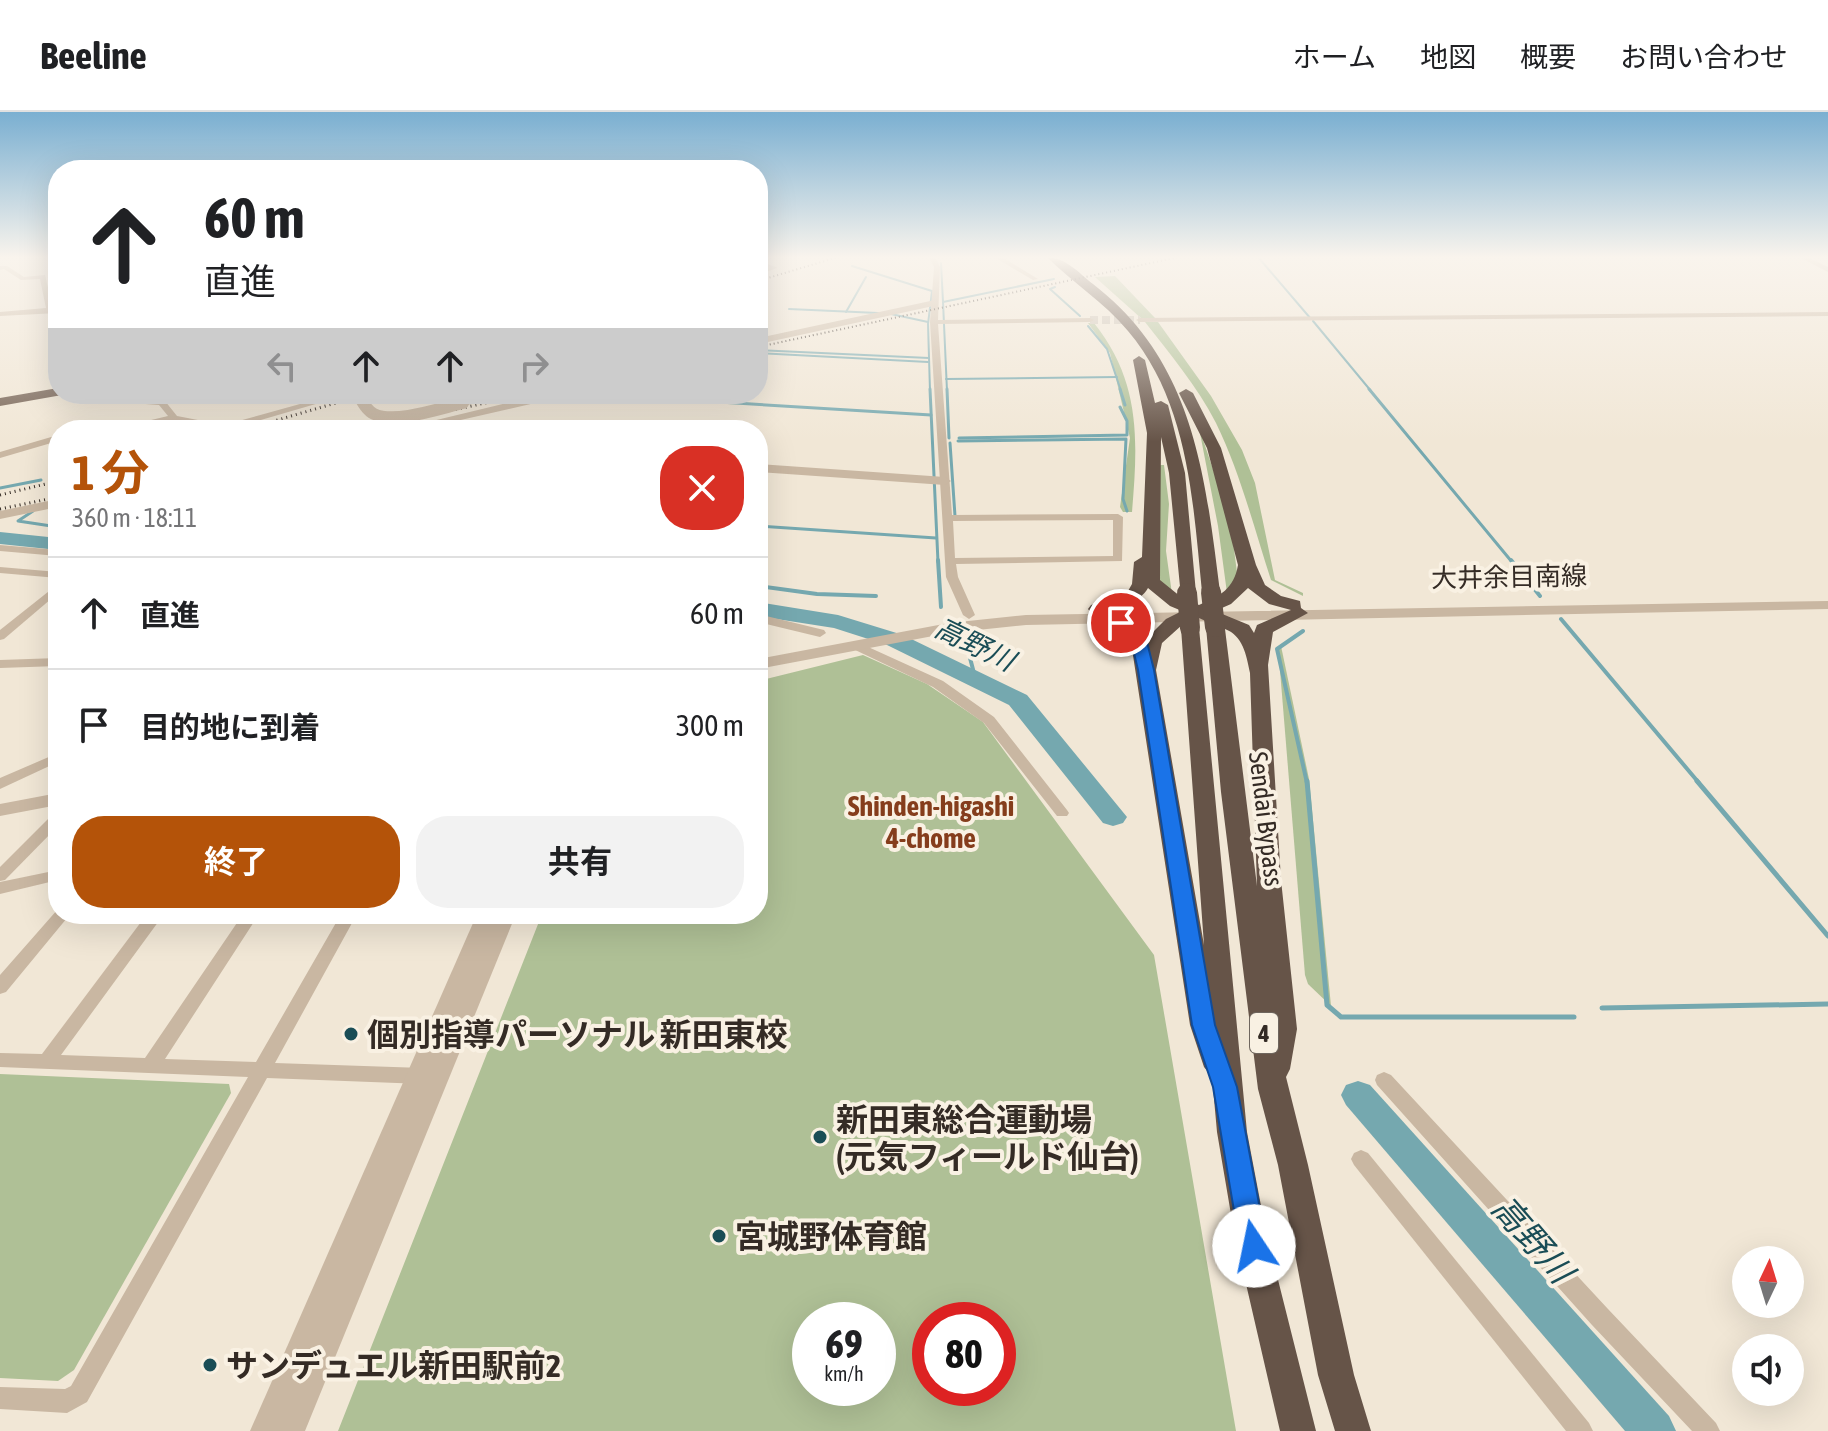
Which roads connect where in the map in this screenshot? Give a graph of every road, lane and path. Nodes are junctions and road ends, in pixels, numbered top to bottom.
1 (864, 319) edge
2 (934, 319) edge
3 (1109, 319) edge
4 (1125, 319) edge
5 (1306, 319) edge
6 (1090, 320) tunnel mouth
7 (1140, 320) tunnel mouth
8 (934, 322) junction
9 (768, 339) edge
10 (1157, 359) junction
11 (1139, 360) junction
12 (48, 394) edge
13 (0, 402) edge
14 (163, 404) edge
15 (310, 404) edge
16 (364, 404) edge
17 (457, 404) edge
18 (517, 404) edge
19 (174, 418) junction
20 (164, 420) edge
21 (184, 420) edge
22 (253, 420) edge
23 (446, 420) edge
24 (48, 441) edge
25 (0, 455) edge
26 (768, 469) edge
27 (939, 480) junction
28 (48, 505) edge
29 (0, 515) edge
30 (947, 518) junction
31 (1148, 546) junction
32 (0, 548) edge
33 (48, 552) edge
34 (950, 561) junction
35 (1247, 565) junction
36 (3, 573) edge
37 (48, 575) edge
38 (48, 595) edge
39 (1828, 598) edge
40 (1828, 605) edge
41 (1296, 609) junction
42 (1199, 611) junction
43 (1100, 614) junction
44 (969, 615) junction
45 (768, 620) edge
46 (820, 633) dead end
47 (0, 636) edge
48 (855, 640) junction
49 (768, 653) edge
50 (48, 660) edge
51 (768, 662) edge
52 (44, 663) junction
53 (48, 663) edge
54 (0, 664) edge
55 (1146, 670) junction
56 (1260, 673) junction
57 (48, 762) edge
58 (0, 784) edge
59 (48, 801) edge
60 (0, 810) edge
61 (1062, 813) dead end
62 (48, 815) edge
63 (0, 822) edge
64 (48, 825) edge
65 (0, 876) edge
66 (48, 877) edge
67 (0, 888) edge
68 (53, 924) edge
69 (149, 924) edge
70 (244, 924) edge
71 (343, 924) edge
72 (483, 924) edge
73 (501, 924) edge
74 (0, 987) edge
75 (0, 1060) edge
76 (46, 1062) junction
77 (150, 1066) junction
78 (260, 1070) junction
79 (427, 1076) junction
80 (1384, 1080) dead end
81 (1225, 1087) junction
82 (1273, 1089) junction
83 (1361, 1159) dead end
84 (0, 1398) edge
85 (265, 1431) edge
86 (290, 1431) edge
87 (1298, 1431) edge
88 (1353, 1431) edge
89 (1581, 1431) edge
90 (1708, 1431) edge

1 - 9 street
2 - 8 street
3 - 11 highway, Sendai Bypass / 4
4 - 10 highway, Sendai Bypass / 4
5 - 7 street
6 - 8 street
8 - 27 street
10 - 35 highway
10 - 42 highway, Sendai Bypass / 4
11 - 31 highway
11 - 42 highway, Sendai Bypass / 4
12 - 13 main road
14 - 19 street
15 - 22 street
16 - 17 street, bridge
18 - 23 street
19 - 20 street
19 - 21 street
24 - 25 street
26 - 27 street
27 - 30 street
28 - 29 street
30 - 34 street
30 - 34 street
31 - 42 highway
31 - 43 highway
32 - 33 street
34 - 44 street
35 - 41 highway
35 - 42 highway
36 - 37 street
38 - 47 street
39 - 41 street, 大井余目南線
40 - 41 street
41 - 42 street
41 - 56 highway
42 - 43 street
42 - 55 highway
42 - 56 highway
42 - 81 highway, Sendai Bypass / 4
42 - 82 highway, Sendai Bypass / 4
43 - 44 street
43 - 48 street
43 - 55 highway
44 - 48 street
45 - 46 street
48 - 49 street
48 - 51 street
48 - 61 street
50 - 52 street
52 - 53 street
52 - 54 street
55 - 81 highway
56 - 82 highway
57 - 58 street
59 - 60 street
62 - 63 street
64 - 65 street
66 - 67 street
68 - 74 street
69 - 76 street
70 - 77 street
71 - 78 street
72 - 79 street
73 - 79 street
75 - 76 street
76 - 77 street
77 - 78 street
78 - 79 street
78 - 84 street
79 - 85 street
79 - 86 street
80 - 90 street
81 - 87 highway, Sendai Bypass / 4
82 - 88 highway, Sendai Bypass / 4
83 - 89 street

